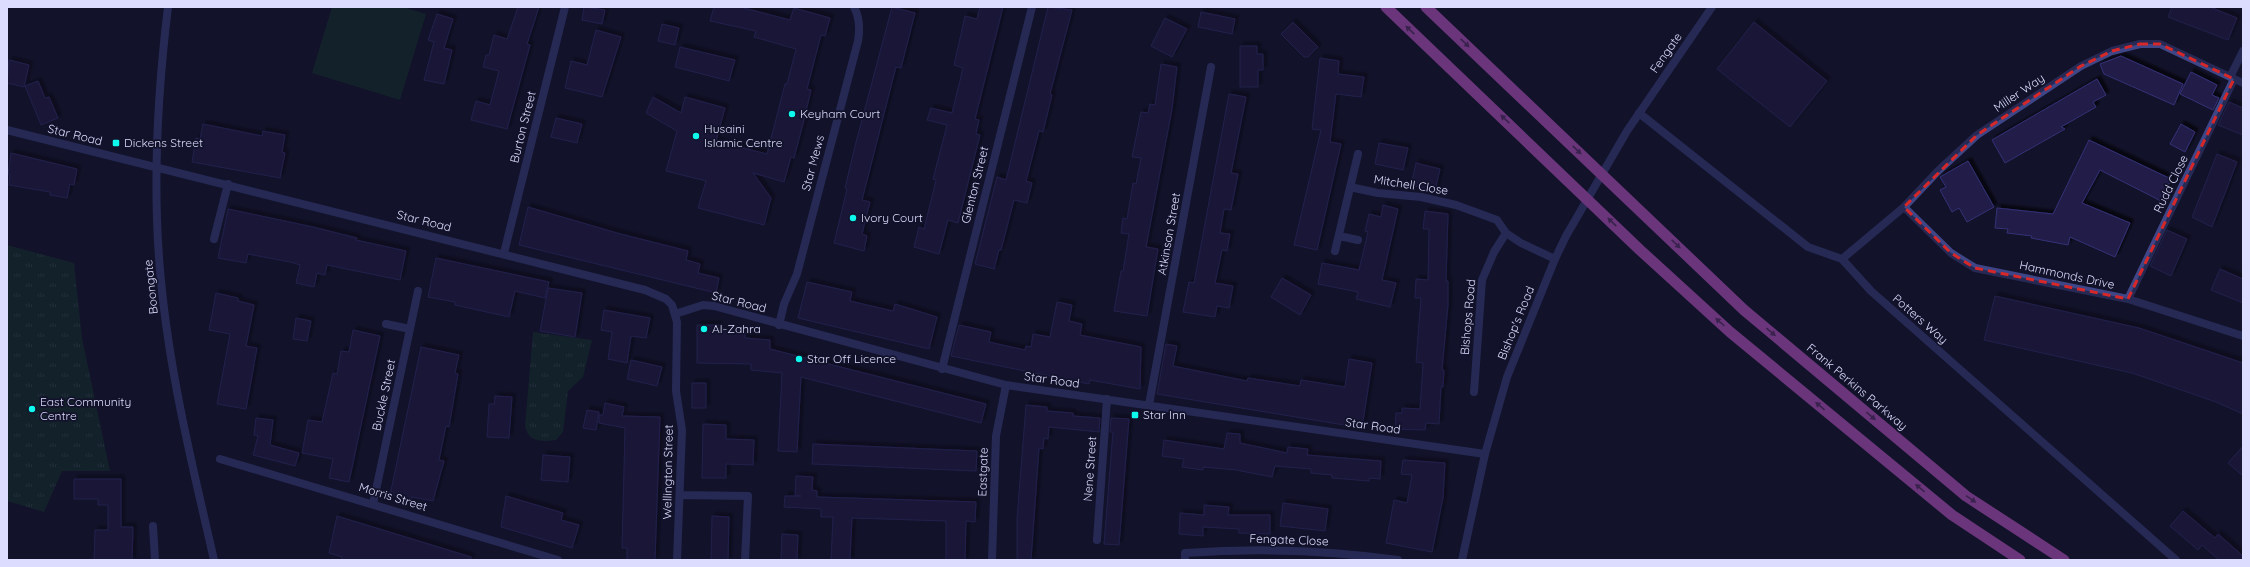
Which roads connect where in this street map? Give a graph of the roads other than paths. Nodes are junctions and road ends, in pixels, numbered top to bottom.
1 (168, 7) edge
2 (565, 7) edge
3 (854, 7) edge
4 (1032, 7) edge
5 (1386, 7) edge
6 (1426, 7) edge
7 (1712, 7) edge
8 (2243, 51) edge
9 (1211, 67) dead end
10 (2232, 78) junction
11 (2243, 83) edge
12 (1638, 113) junction
13 (7, 130) edge
14 (1358, 154) dead end
15 (228, 184) junction
16 (1350, 187) junction
17 (1904, 207) junction
18 (1506, 233) junction
19 (1339, 236) junction
20 (214, 239) dead end
21 (1358, 240) dead end
22 (1335, 251) dead end
23 (504, 253) junction
24 (1555, 259) junction
25 (1842, 259) junction
26 (418, 291) dead end
27 (2128, 299) junction
28 (675, 314) junction
29 (386, 324) dead end
30 (779, 325) junction
31 (410, 330) junction
32 (2243, 336) edge
33 (942, 369) junction
34 (1006, 385) junction
35 (1474, 392) dead end
36 (1106, 399) junction
37 (1148, 405) junction
38 (1485, 454) junction
39 (220, 459) dead end
40 (680, 495) junction
41 (373, 504) junction
42 (153, 526) dead end
43 (1097, 540) dead end
44 (155, 560) edge
45 (214, 560) edge
46 (558, 560) edge
47 (677, 560) edge
48 (745, 560) edge
49 (992, 560) edge
50 (1185, 560) edge
51 (1398, 560) edge
52 (1462, 560) edge
53 (2020, 560) edge
54 (2064, 560) edge
55 (2176, 560) edge

1 - 45 street, Boongate
2 - 23 street, Burton Street
3 - 30 street, Star Mews
4 - 33 street, Glenton Street
53 -> 5 highway
6 -> 54 highway, Frank Perkins Parkway
7 - 12 street, Fengate
8 - 10 street, Rudd Close
9 - 37 street, Atkinson Street
10 - 11 street, Miller Way
10 - 17 street, Miller Way
10 - 27 street, Rudd Close
12 - 24 street, Bishop's Road
12 - 25 street, Potters Way
13 - 15 street, Star Road
14 - 16 street
15 - 20 street
15 - 23 street, Star Road
16 - 18 street, Mitchell Close
16 - 19 street
17 - 25 street, Miller Way
17 - 27 street, Hammonds Drive
18 - 24 street
18 - 35 street, Bishops Road
19 - 21 street
19 - 22 street
23 - 28 street, Star Road
24 - 38 street, Bishop's Road
25 - 55 street, Potters Way
26 - 31 street, Buckle Street
27 - 32 street, Hammonds Drive
28 - 30 street, Star Road
28 - 40 street, Wellington Street
29 - 31 street
30 - 33 street, Star Road
31 - 41 street, Buckle Street
33 - 34 street, Star Road
34 - 36 street, Star Road
34 - 49 street, Eastgate
36 - 37 street, Star Road
36 - 43 street, Nene Street
37 - 38 street, Star Road
38 - 52 street, Bishop's Road
39 - 41 street, Morris Street
40 - 47 street, Wellington Street
40 - 48 street
41 - 46 street, Morris Street
42 - 44 street
50 - 51 street, Fengate Close

